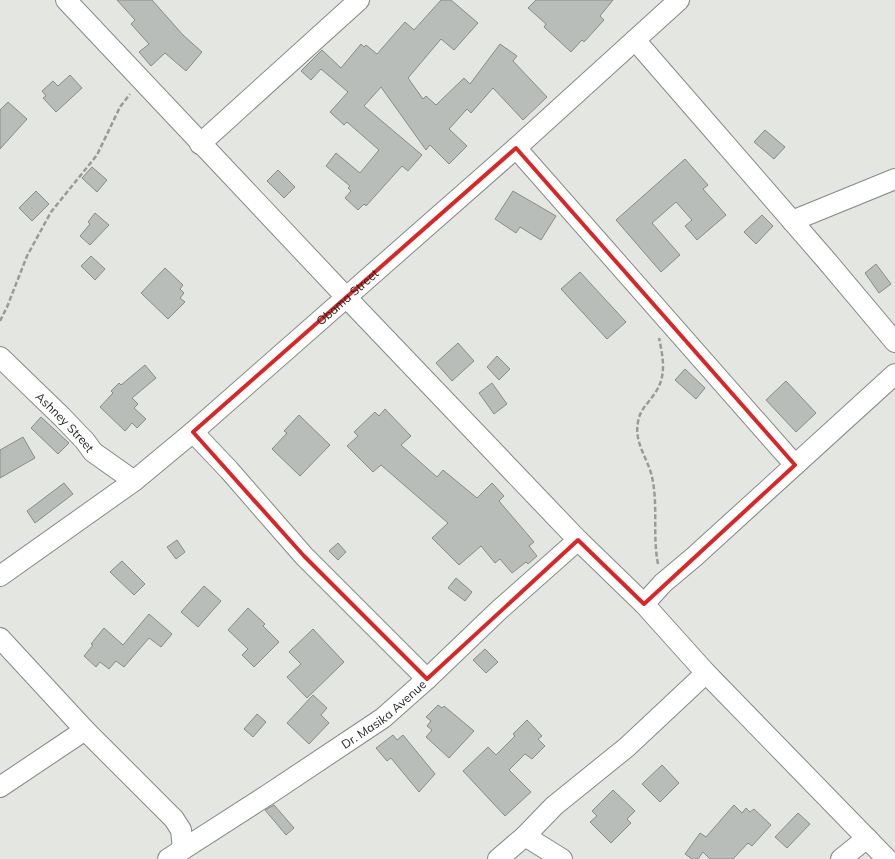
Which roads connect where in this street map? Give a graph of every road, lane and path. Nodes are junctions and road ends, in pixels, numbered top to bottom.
1 (66, 0) edge
2 (360, 0) edge
3 (679, 0) edge
4 (635, 40) junction
5 (140, 80) junction
6 (200, 144) junction
7 (516, 148) junction
8 (895, 179) edge
9 (792, 221) junction
10 (346, 297) junction
11 (0, 321) edge
12 (659, 336) dead end
13 (895, 342) edge
14 (0, 357) edge
15 (895, 374) edge
16 (193, 432) junction
17 (795, 465) junction
18 (134, 482) junction
19 (578, 540) junction
20 (0, 576) edge
21 (663, 583) junction
22 (644, 604) junction
23 (0, 638) edge
24 (706, 673) junction
25 (427, 679) junction
26 (85, 730) junction
27 (0, 787) edge
28 (526, 836) junction
29 (867, 838) junction
30 (175, 854) edge
31 (498, 859) edge
32 (562, 859) edge
33 (841, 859) edge
34 (886, 859) edge

1 - 5 street
2 - 6 street
3 - 4 street, Obama Street
4 - 7 street, Obama Street
4 - 9 street
5 - 6 street
5 - 11 path
6 - 10 street
7 - 10 street, Obama Street
7 - 17 street
8 - 9 street
9 - 13 street
10 - 16 street, Obama Street
10 - 19 street
12 - 21 path
14 - 18 street, Ashney Street
15 - 17 street
16 - 18 street, Obama Street
16 - 25 street
17 - 21 street
18 - 20 street, Obama Street
19 - 22 street
19 - 25 street, Dr. Masika Avenue
21 - 22 street
22 - 24 street
23 - 26 street
24 - 28 street
24 - 29 street
25 - 30 street, Dr. Masika Avenue
26 - 27 street
26 - 30 street
28 - 31 street
28 - 32 street
29 - 33 street
29 - 34 street

